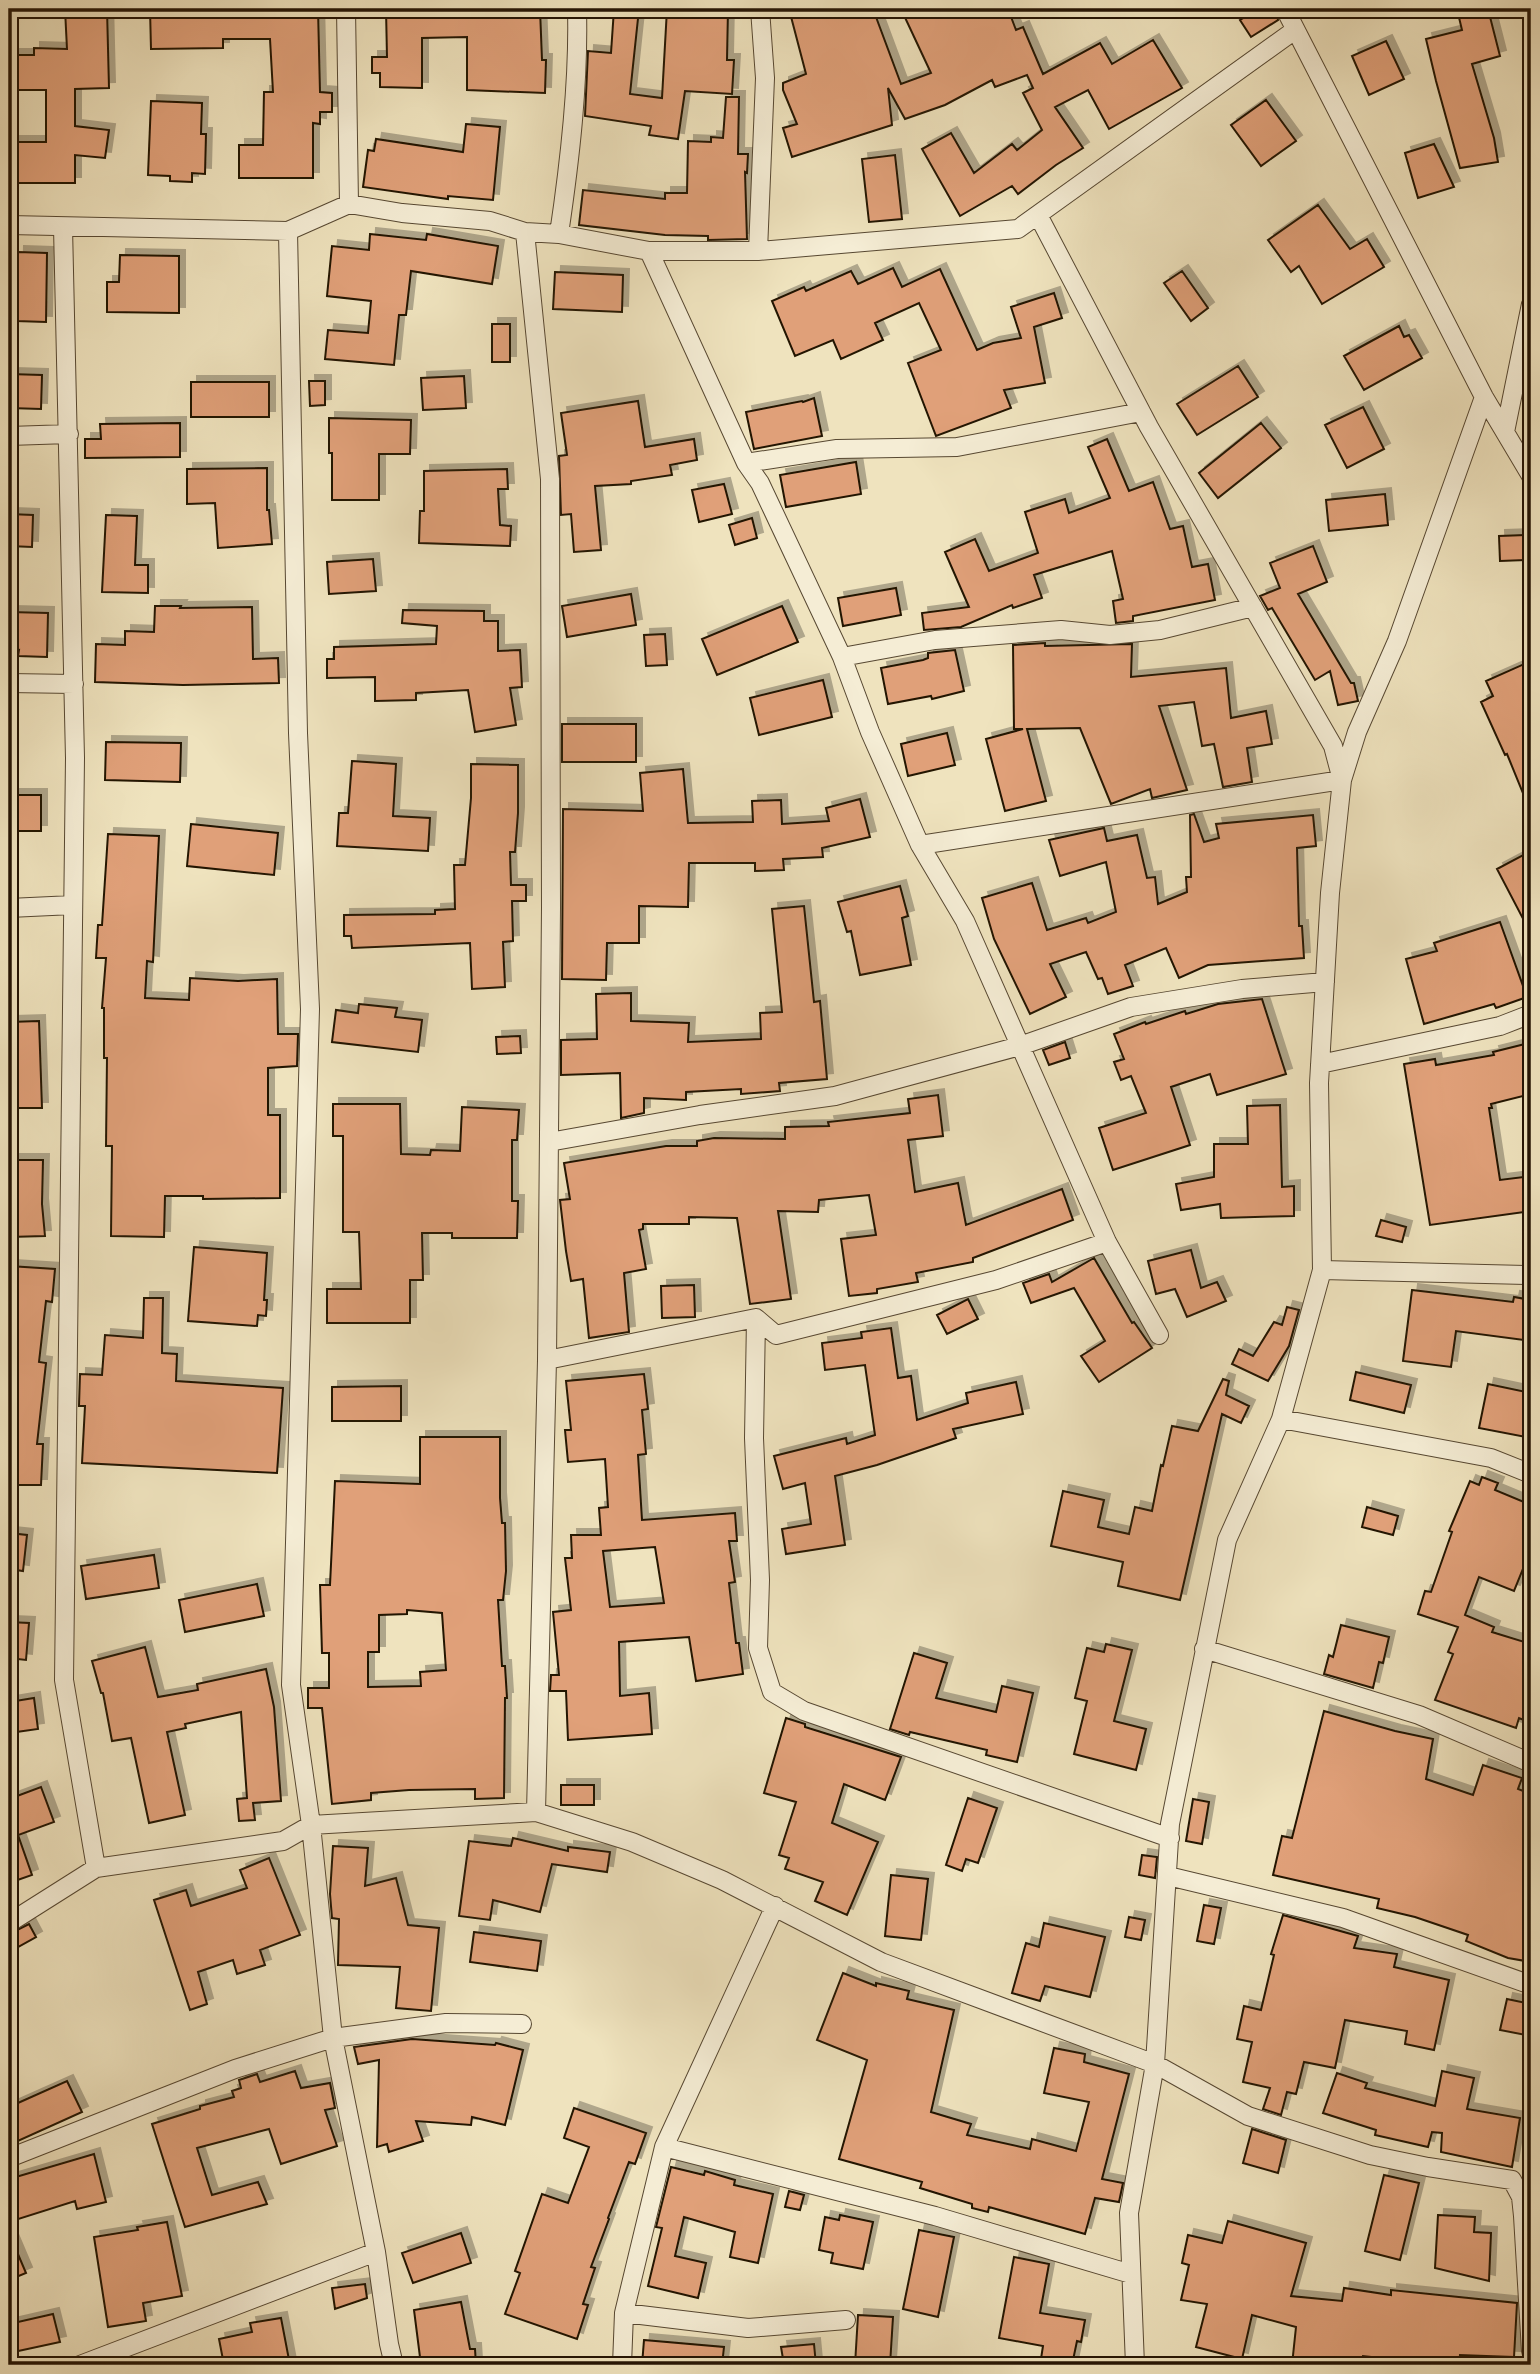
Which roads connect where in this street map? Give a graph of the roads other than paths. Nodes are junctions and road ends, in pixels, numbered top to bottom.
1 (346, 9) edge
2 (577, 9) edge
3 (760, 9) edge
4 (1285, 9) edge
5 (1295, 30) junction
6 (349, 204) junction
7 (1038, 215) junction
8 (9, 225) edge
9 (63, 227) junction
10 (288, 231) junction
11 (525, 232) junction
12 (559, 234) junction
13 (649, 251) junction
14 (758, 251) junction
15 (1531, 304) edge
16 (1484, 397) junction
17 (1141, 412) junction
18 (1505, 432) junction
19 (69, 434) junction
20 (9, 436) edge
21 (746, 463) junction
22 (1531, 476) edge
23 (1253, 607) junction
24 (842, 657) junction
25 (9, 683) edge
26 (74, 684) junction
27 (1342, 780) junction
28 (920, 845) junction
29 (73, 905) junction
30 (9, 908) edge
31 (1325, 982) junction
32 (1531, 1014) edge
33 (1020, 1046) junction
34 (1320, 1065) junction
35 (549, 1143) junction
36 (1107, 1242) junction
37 (1322, 1270) junction
38 (1531, 1275) edge
39 (756, 1318) junction
40 (1158, 1335) dead end
41 (547, 1360) junction
42 (1281, 1419) junction
43 (1531, 1474) edge
44 (1204, 1649) junction
45 (1531, 1763) edge
46 (536, 1812) junction
47 (310, 1825) junction
48 (1170, 1838) junction
49 (96, 1868) junction
50 (1168, 1876) junction
51 (775, 1906) junction
52 (9, 1923) edge
53 (1531, 1984) edge
54 (522, 2024) dead end
55 (333, 2038) junction
56 (1155, 2064) junction
57 (664, 2147) junction
58 (9, 2158) edge
59 (376, 2252) junction
60 (1131, 2274) junction
61 (624, 2314) junction
62 (846, 2320) dead end
63 (1531, 2351) edge
64 (80, 2365) edge
65 (394, 2365) edge
66 (622, 2365) edge
67 (1135, 2365) edge

1 - 6 street
2 - 12 street
3 - 14 street
4 - 5 street
5 - 7 street
5 - 16 street
6 - 10 street
6 - 11 street
7 - 14 street
7 - 17 street
8 - 9 street
9 - 10 street
9 - 19 street
10 - 47 street
11 - 12 street
11 - 35 street
12 - 13 street
13 - 14 street
13 - 21 street
15 - 18 street
16 - 18 street
16 - 27 street
17 - 21 street
17 - 23 street
18 - 22 street
19 - 20 street
19 - 26 street
21 - 24 street
23 - 24 street
23 - 27 street
24 - 28 street
25 - 26 street
26 - 29 street
27 - 28 street
27 - 31 street
28 - 33 street
29 - 30 street
29 - 49 street
31 - 33 street
31 - 34 street
32 - 34 street
33 - 35 street
33 - 36 street
34 - 37 street
35 - 41 street
36 - 39 street
36 - 40 street
37 - 38 street
37 - 42 street
39 - 41 street
39 - 48 street
41 - 46 street
42 - 43 street
42 - 44 street
44 - 45 street
44 - 48 street
46 - 47 street
46 - 51 street
47 - 49 street
47 - 55 street
48 - 50 street
49 - 52 street
50 - 53 street
50 - 56 street
51 - 56 street
51 - 57 street
54 - 55 street
55 - 58 street
55 - 59 street
56 - 60 street
56 - 63 street
57 - 60 street
57 - 61 street
59 - 64 street
59 - 65 street
60 - 67 street
61 - 62 street
61 - 66 street

